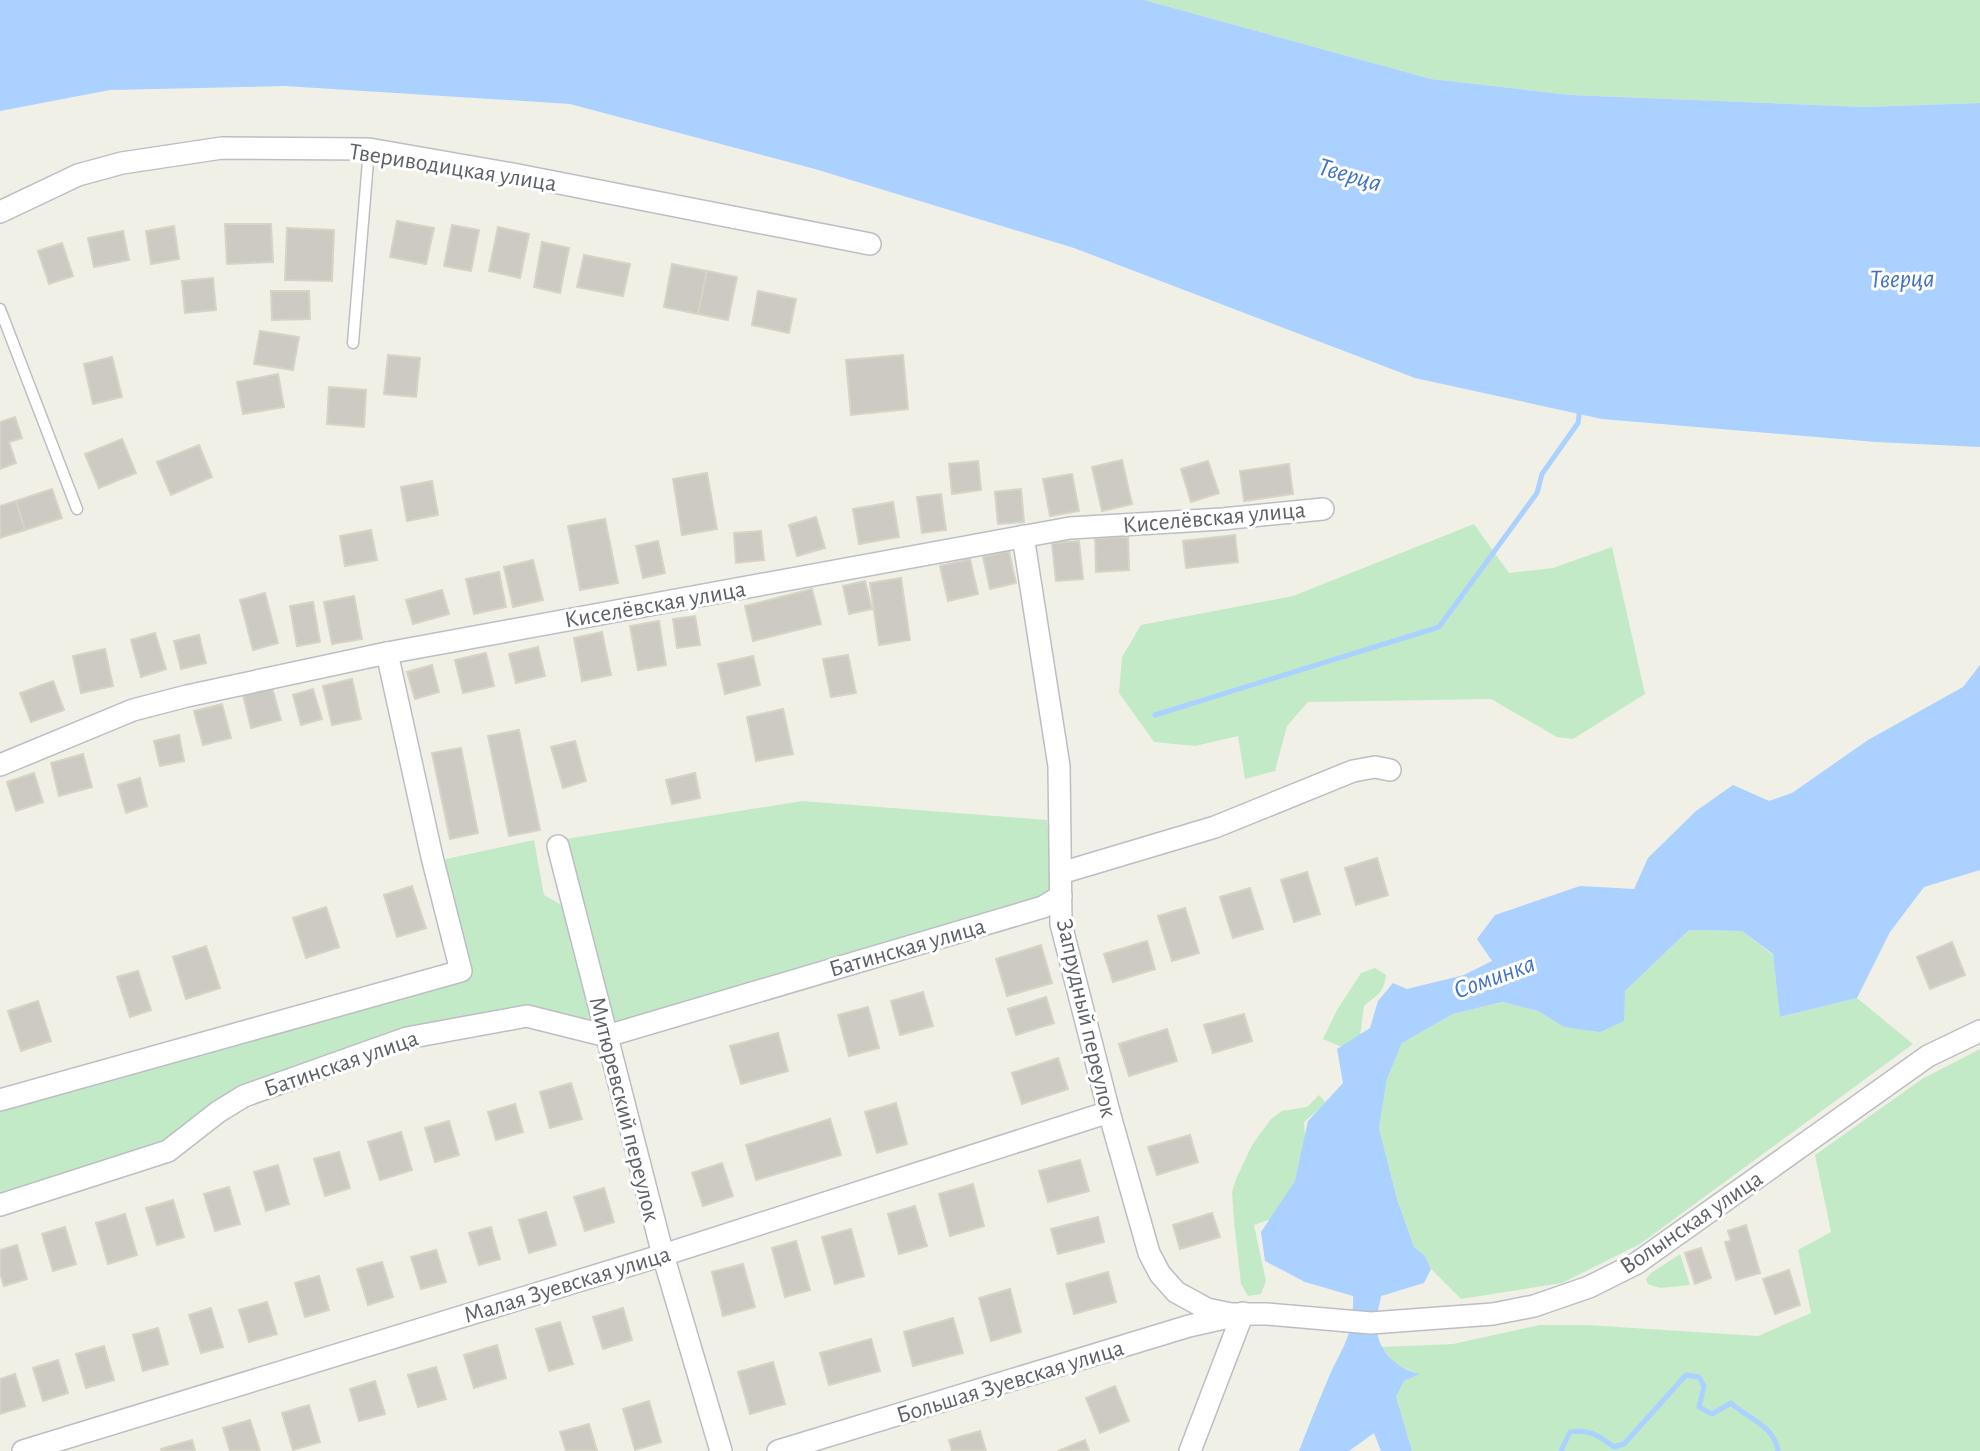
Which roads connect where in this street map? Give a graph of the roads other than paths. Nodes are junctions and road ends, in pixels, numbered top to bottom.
1 (369, 149) junction
2 (0, 212) edge
3 (870, 244) dead end
4 (0, 309) edge
5 (353, 343) dead end
6 (77, 509) dead end
7 (1324, 509) dead end
8 (1023, 536) junction
9 (387, 653) junction
10 (0, 765) edge
11 (1390, 769) dead end
12 (558, 846) dead end
13 (1061, 873) junction
14 (1061, 896) junction
15 (1980, 1031) edge
16 (607, 1035) junction
17 (0, 1100) edge
18 (1109, 1112) junction
19 (0, 1205) edge
20 (663, 1255) junction
21 (1243, 1314) junction
22 (23, 1451) edge
23 (722, 1451) edge
24 (778, 1451) edge
25 (1190, 1451) edge

1 - 2 street, Твериводицкая улица
1 - 3 street, Твериводицкая улица
1 - 5 lane
4 - 6 lane
7 - 8 street, Киселёвская улица
8 - 9 street, Киселёвская улица
8 - 13 street, Запрудный переулок
9 - 10 street, Киселёвская улица
9 - 17 street
11 - 13 street
12 - 16 street, Митюревский переулок
13 - 14 street, Запрудный переулок
14 - 16 street, Батинская улица
14 - 18 street, Запрудный переулок
15 - 21 street, Волынская улица
16 - 19 street, Батинская улица
16 - 20 street, Митюревский переулок
18 - 20 street, Малая Зуевская улица
18 - 21 street, Запрудный переулок
20 - 22 street, Малая Зуевская улица
20 - 23 street, Митюревский переулок
21 - 24 street, Большая Зуевская улица
21 - 25 street

